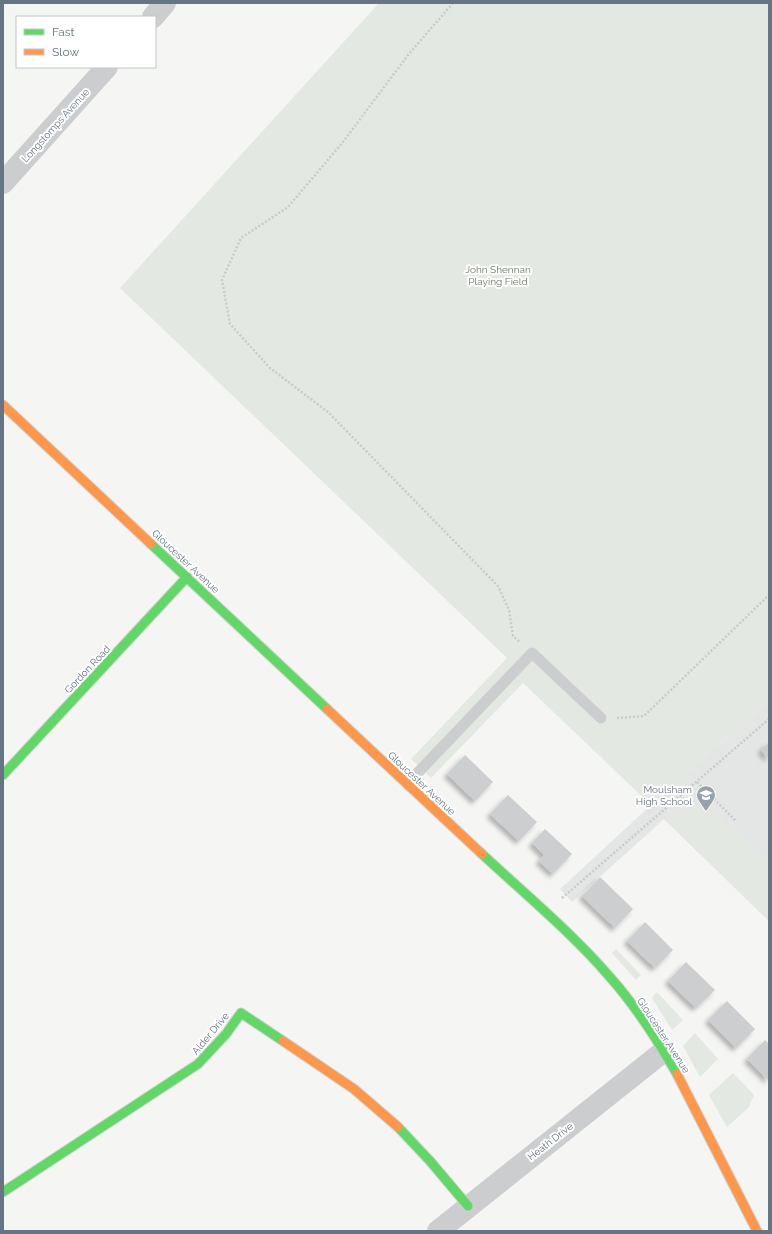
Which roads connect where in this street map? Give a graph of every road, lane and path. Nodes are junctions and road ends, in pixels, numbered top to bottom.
1 (165, 3) edge
2 (453, 3) edge
3 (154, 16) edge
4 (107, 68) edge
5 (3, 183) edge
6 (3, 405) edge
7 (187, 578) junction
8 (769, 595) edge
9 (532, 653) junction
10 (600, 718) joint
11 (769, 719) edge
12 (3, 775) edge
13 (697, 782) junction
14 (407, 784) junction
15 (736, 821) dead end
16 (545, 913) junction
17 (664, 1051) junction
18 (3, 1192) edge
19 (468, 1206) junction
20 (438, 1231) edge
21 (757, 1231) edge

1 - 3 street
2 - 9 path
4 - 5 street, Longstomps Avenue
6 - 7 street, Gloucester Avenue
7 - 12 street, Gordon Road
7 - 14 street, Gloucester Avenue
8 - 10 path
9 - 10 lane
9 - 14 lane
11 - 13 path
13 - 15 path
13 - 16 path
14 - 16 street, Gloucester Avenue
16 - 17 street, Gloucester Avenue
17 - 19 street, Heath Drive
17 - 21 street, Gloucester Avenue
18 - 19 street, Alder Drive
19 - 20 street, Heath Drive

